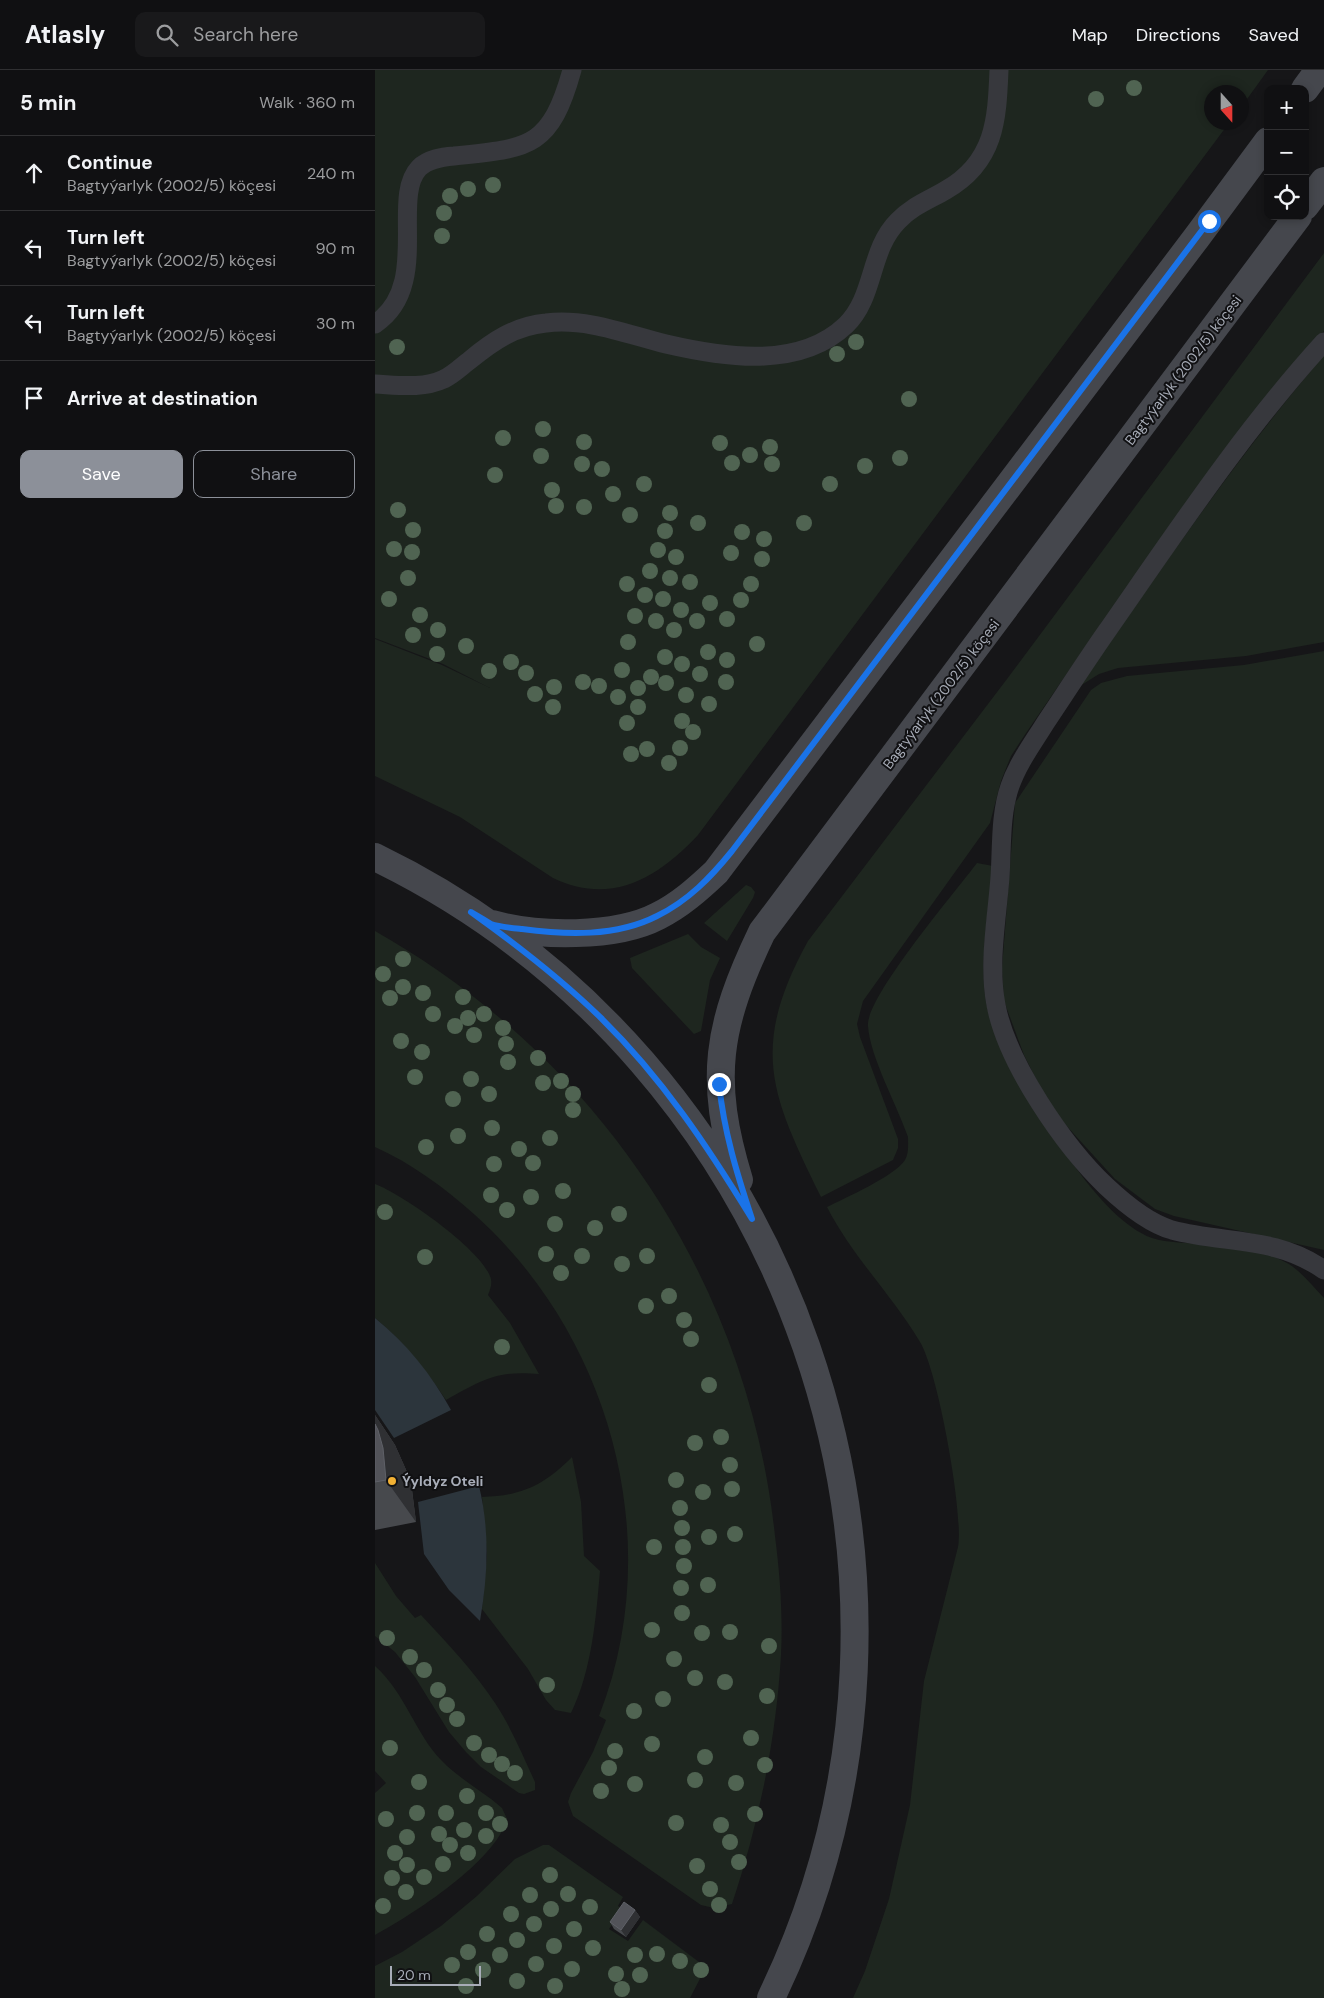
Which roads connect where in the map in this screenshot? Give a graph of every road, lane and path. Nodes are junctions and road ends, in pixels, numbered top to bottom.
1 (572, 70) edge
2 (999, 70) edge
3 (1319, 70) edge
4 (1308, 85) edge
5 (1264, 146) edge
6 (1324, 181) edge
7 (1309, 201) edge
8 (1295, 220) edge
9 (375, 324) edge
10 (1324, 342) edge
11 (375, 384) edge
12 (375, 857) edge
13 (471, 912) junction
14 (752, 1219) junction
15 (1324, 1270) edge
16 (771, 1998) edge

1 - 9 lane
2 - 11 lane
3 - 4 street
5 - 13 street, Bagtyýarlyk (2002/5) köçesi
6 - 7 street
8 - 14 street, Bagtyýarlyk (2002/5) köçesi
10 - 15 lane
12 - 13 street, Bagtyýarlyk (2002/5) köçesi
13 - 14 street, Bagtyýarlyk (2002/5) köçesi
14 - 16 street, Bagtyýarlyk (2002/5) köçesi

